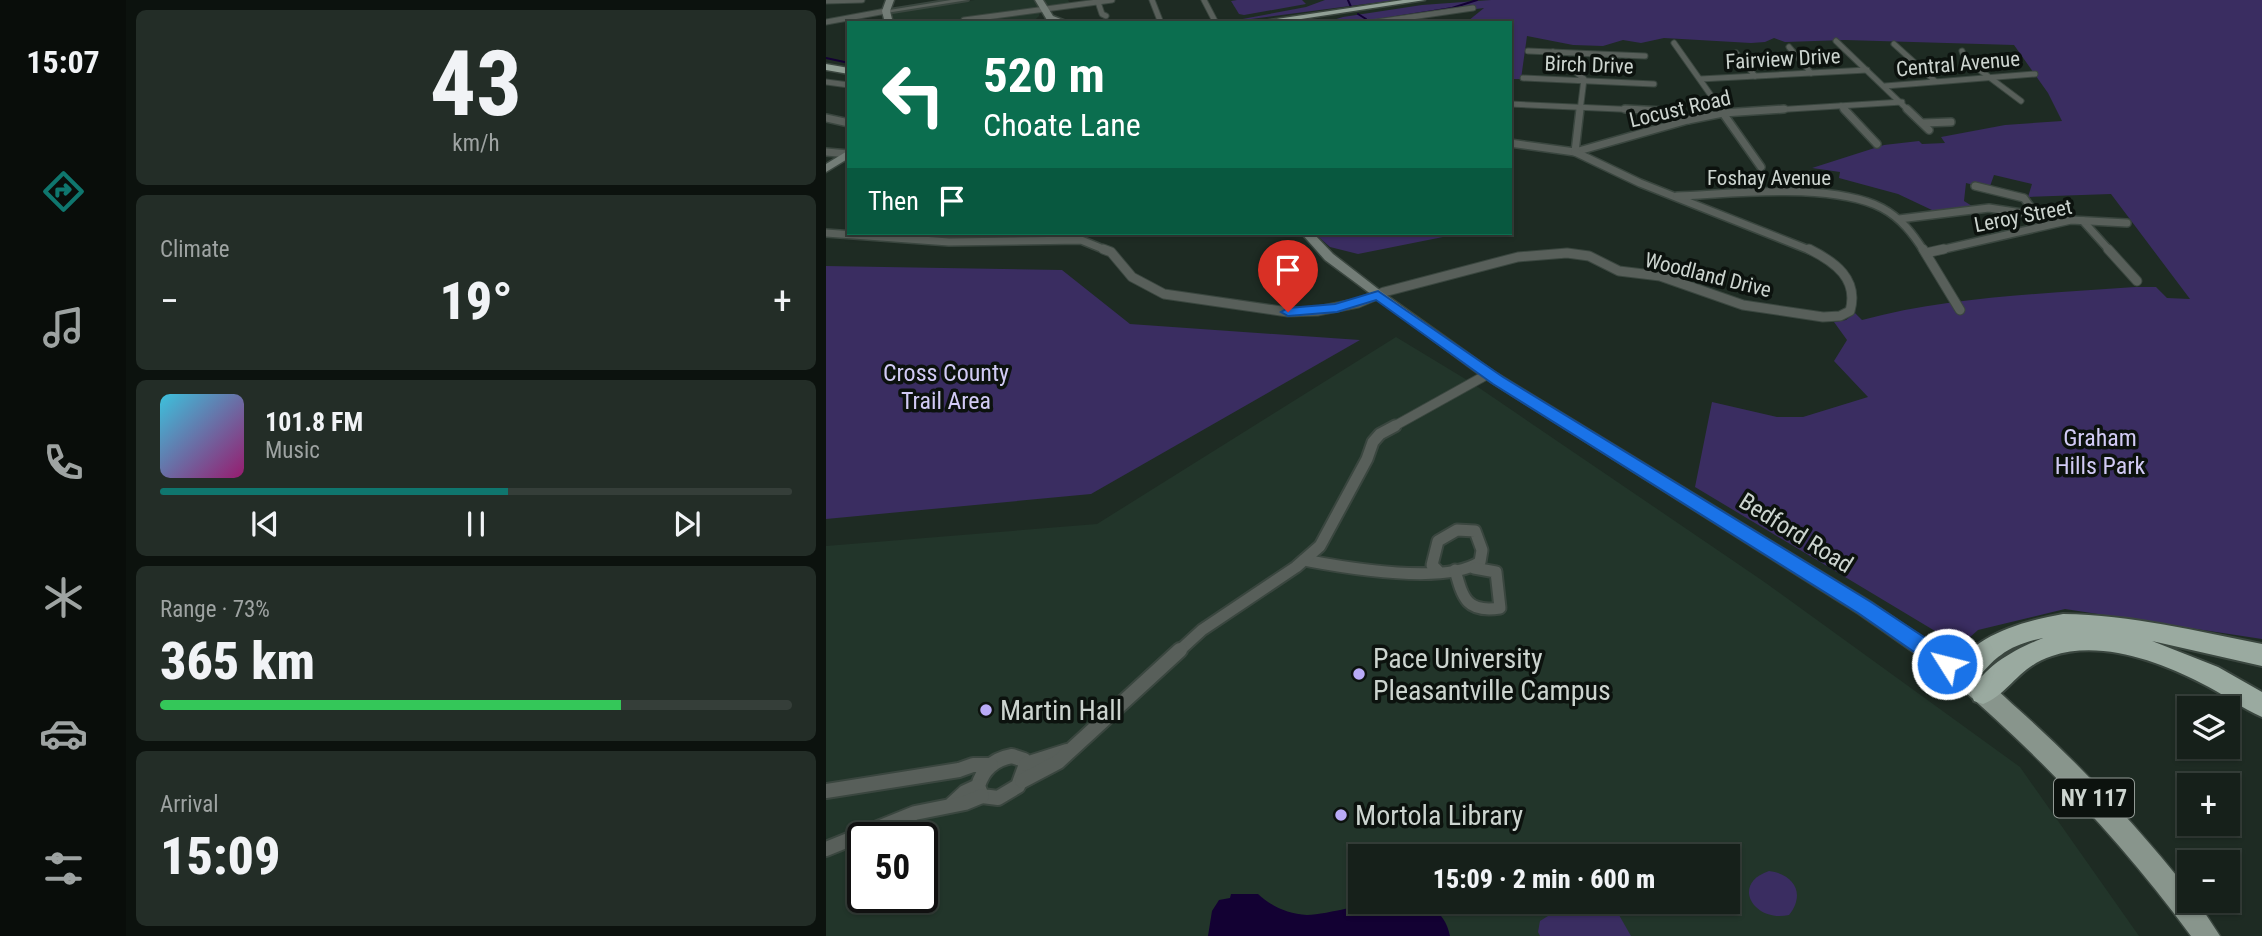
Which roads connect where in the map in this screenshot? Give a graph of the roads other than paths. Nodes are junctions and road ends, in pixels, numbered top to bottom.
1 (862, 0) edge
2 (890, 0) edge
3 (898, 0) edge
4 (965, 0) edge
5 (1039, 0) edge
6 (1112, 0) edge
7 (1152, 0) edge
8 (1204, 0) edge
9 (1421, 0) edge
10 (1432, 0) edge
11 (826, 1) edge
12 (1098, 2) junction
13 (922, 6) junction
14 (1473, 8) dead end
15 (886, 11) junction
16 (1106, 16) dead end
17 (1042, 18) edge
18 (964, 20) dead end
19 (888, 21) edge
20 (1160, 21) edge
21 (1215, 21) edge
22 (1269, 21) edge
23 (1282, 21) edge
24 (1384, 21) edge
25 (826, 22) edge
26 (1836, 41) dead end
27 (1674, 43) dead end
28 (1894, 44) dead end
29 (1789, 47) dead end
30 (1528, 51) dead end
31 (1962, 51) dead end
32 (1553, 52) junction
33 (1736, 53) dead end
34 (1645, 56) dead end
35 (826, 69) edge
36 (1867, 70) junction
37 (847, 73) edge
38 (1811, 73) junction
39 (2035, 74) dead end
40 (1755, 76) junction
41 (1989, 77) junction
42 (1523, 78) dead end
43 (1700, 79) junction
44 (1584, 81) junction
45 (1935, 81) junction
46 (826, 82) edge
47 (1654, 84) dead end
48 (847, 85) edge
49 (1885, 86) junction
50 (2021, 101) dead end
51 (1902, 102) junction
52 (1512, 104) edge
53 (1841, 106) junction
54 (1581, 108) junction
55 (1723, 113) junction
56 (826, 118) edge
57 (1688, 120) junction
58 (1951, 122) dead end
59 (847, 123) edge
60 (1923, 123) junction
61 (1929, 130) dead end
62 (1512, 143) edge
63 (1877, 144) dead end
64 (826, 152) edge
65 (1575, 152) junction
66 (847, 154) edge
67 (847, 155) edge
68 (1761, 167) dead end
69 (826, 169) edge
70 (1975, 186) dead end
71 (1673, 196) junction
72 (2037, 216) junction
73 (1899, 219) junction
74 (2071, 220) junction
75 (2082, 221) junction
76 (2127, 222) dead end
77 (826, 233) edge
78 (847, 235) edge
79 (853, 235) edge
80 (1309, 235) edge
81 (1926, 253) junction
82 (2137, 281) dead end
83 (1378, 295) junction
84 (1960, 310) dead end
85 (1488, 374) junction
86 (1304, 560) junction
87 (1474, 568) junction
88 (1455, 570) junction
89 (1438, 571) junction
90 (2262, 655) edge
91 (1963, 676) junction
92 (1983, 693) junction
93 (2262, 705) edge
94 (1067, 751) junction
95 (1026, 764) junction
96 (990, 765) junction
97 (959, 770) junction
98 (1022, 781) junction
99 (980, 787) junction
100 (826, 790) edge
101 (826, 849) edge
102 (2207, 936) edge

1 - 11 street
2 - 15 main road
3 - 13 street
4 - 13 street
5 - 17 main road
6 - 12 street
7 - 20 street
8 - 21 street
9 - 22 highway
10 - 23 highway
12 - 16 street
12 - 17 street
13 - 15 street
14 - 24 street
15 - 19 main road
15 - 25 street
17 - 18 street
26 - 36 street
27 - 43 street
28 - 45 street
29 - 38 street
30 - 32 street
31 - 41 street
32 - 34 street
32 - 44 street
33 - 40 street
35 - 37 highway
36 - 38 street, Fairview Drive
36 - 49 street
38 - 40 street, Fairview Drive
39 - 41 street, Central Avenue
40 - 43 street, Fairview Drive
41 - 45 street, Central Avenue
41 - 50 street
42 - 44 street, Birch Drive
43 - 55 street
44 - 47 street, Birch Drive
44 - 54 street
45 - 49 street, Central Avenue
46 - 48 street
49 - 51 street
51 - 53 street, Locust Road
51 - 60 street
52 - 54 street
53 - 55 street, Locust Road
53 - 63 street
54 - 57 street
54 - 65 street
55 - 57 street, Locust Road
55 - 68 street
56 - 59 street
57 - 65 street, Locust Road
58 - 60 street
60 - 61 street
62 - 65 street, Locust Road
64 - 66 street
65 - 71 street, Foshay Avenue
67 - 69 main road
70 - 72 street
71 - 73 street, Foshay Avenue
71 - 83 street, Woodland Drive
72 - 73 street
72 - 74 street
73 - 81 street, Foshay Avenue
74 - 75 street, Leroy Street
74 - 81 street, Leroy Street
75 - 76 street, Leroy Street
75 - 82 street
77 - 78 street
79 - 83 street
80 - 83 main road, Bedford Road / NY 117
81 - 84 street, Foshay Avenue
83 - 85 main road, Bedford Road / NY 117
85 - 86 street
85 - 91 main road, Bedford Road / NY 117
86 - 89 street
86 - 94 street
87 - 88 street
87 - 88 street
87 - 89 street
88 - 89 street
90 - 91 highway
91 - 92 main road, Bedford Road / NY 117
92 - 93 highway
92 - 102 main road, Bedford Road / NY 117
94 - 95 street
94 - 98 street
95 - 96 street
95 - 98 street
96 - 97 street
96 - 99 street
97 - 99 street
97 - 100 street
98 - 99 street
99 - 101 street

